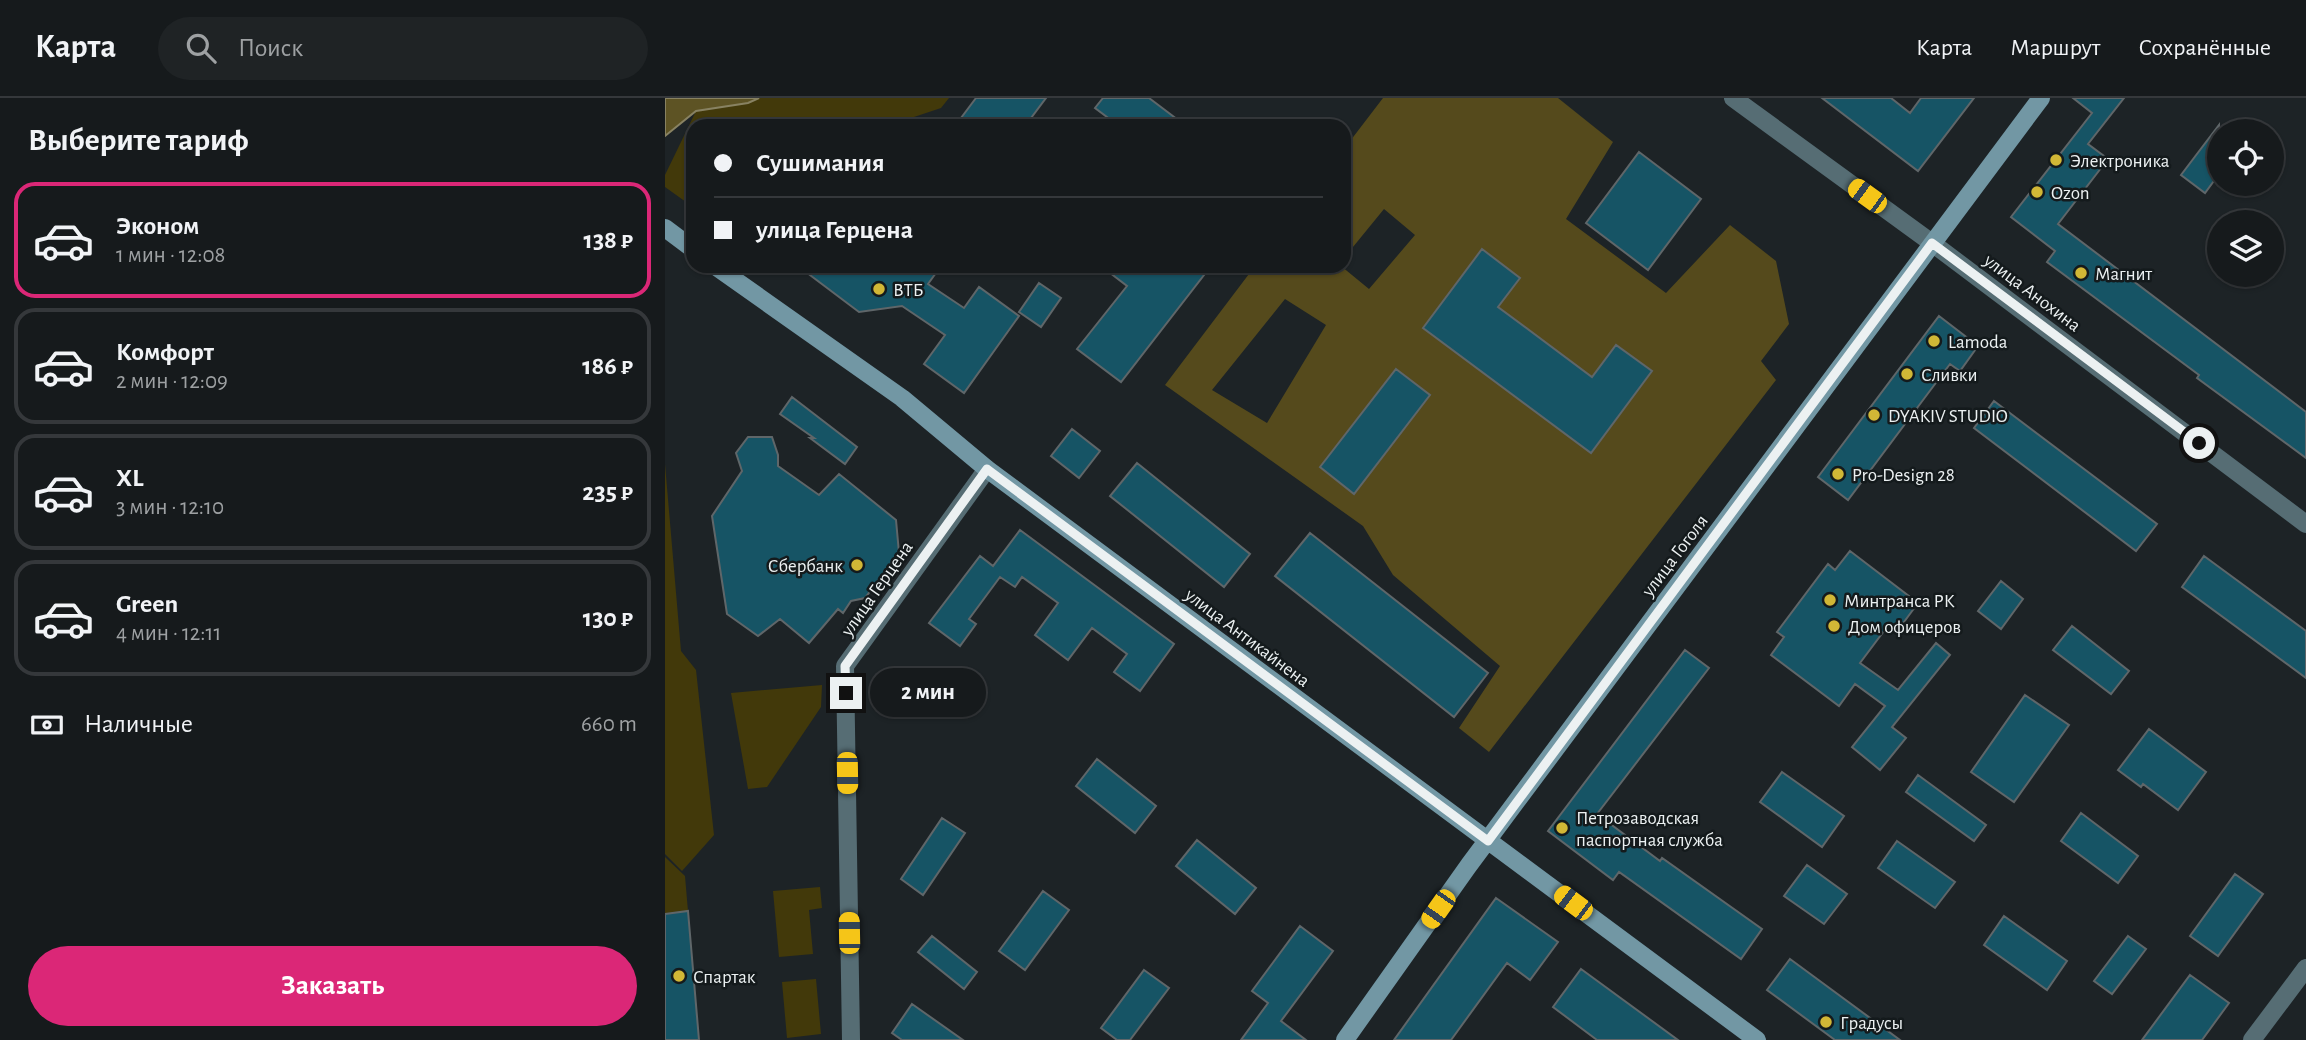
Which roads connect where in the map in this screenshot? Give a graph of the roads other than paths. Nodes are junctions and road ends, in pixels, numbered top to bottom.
1 (1733, 98) edge
2 (2041, 98) edge
3 (665, 228) edge
4 (1932, 243) junction
5 (686, 244) edge
6 (725, 273) edge
7 (987, 469) junction
8 (2306, 524) edge
9 (1488, 841) junction
10 (2306, 968) edge
11 (851, 1040) edge
12 (1345, 1040) edge
13 (1757, 1040) edge
14 (2252, 1040) edge

1 - 4 street, улица Анохина
2 - 4 main road, улица Гоголя
3 - 5 main road
4 - 8 street, улица Анохина
4 - 9 main road, улица Гоголя
6 - 7 main road, улица Антикайнена
7 - 9 main road, улица Антикайнена
7 - 11 street, улица Герцена
9 - 12 main road, улица Гоголя
9 - 13 main road, улица Антикайнена
10 - 14 street

